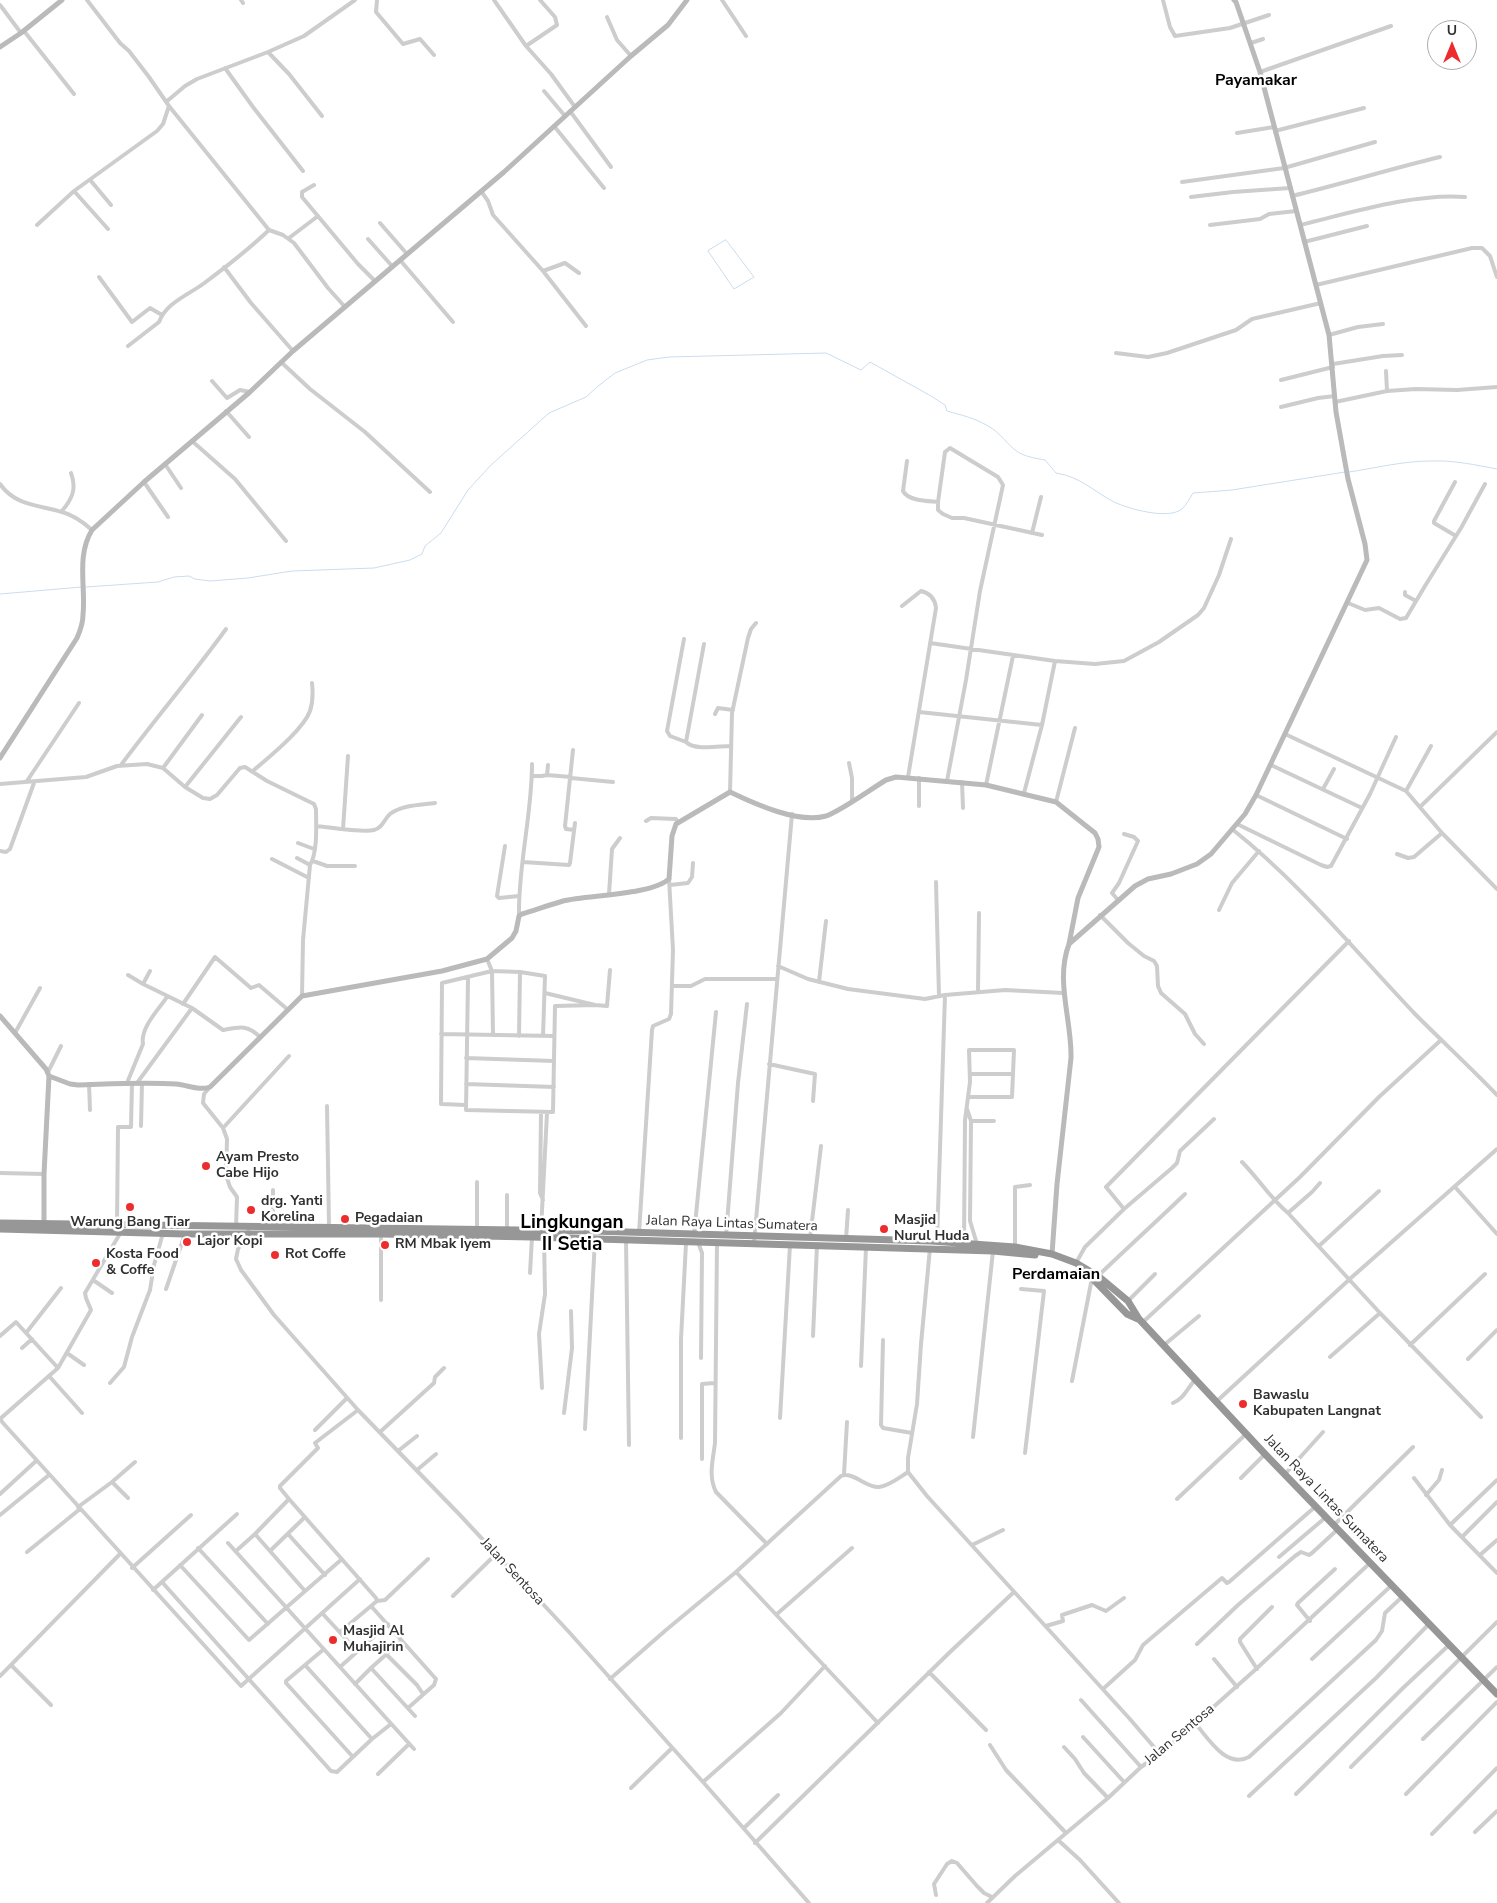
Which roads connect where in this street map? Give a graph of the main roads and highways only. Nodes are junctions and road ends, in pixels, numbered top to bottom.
1 (0, 1223) edge
2 (44, 1227) junction
3 (0, 1229) edge
4 (119, 1229) junction
5 (543, 1234) junction
6 (754, 1240) junction
7 (1095, 1277) junction
8 (1141, 1321) junction
9 (1497, 1694) edge

1 - 2 highway, Jalan Raya Lintas Sumatera
2 - 3 highway, Jalan Raya Lintas Sumatera
2 - 4 highway, Jalan Raya Lintas Sumatera
4 - 5 highway, Jalan Raya Lintas Sumatera
4 - 5 highway, Jalan Raya Lintas Sumatera
5 - 6 highway, Jalan Raya Lintas Sumatera
5 - 6 highway, Jalan Raya Lintas Sumatera
6 - 7 highway, Jalan Raya Lintas Sumatera
6 - 7 highway, Jalan Raya Lintas Sumatera
7 - 8 highway, Jalan Raya Lintas Sumatera
7 - 8 highway, Jalan Raya Lintas Sumatera
8 - 9 highway, Jalan Raya Lintas Sumatera

